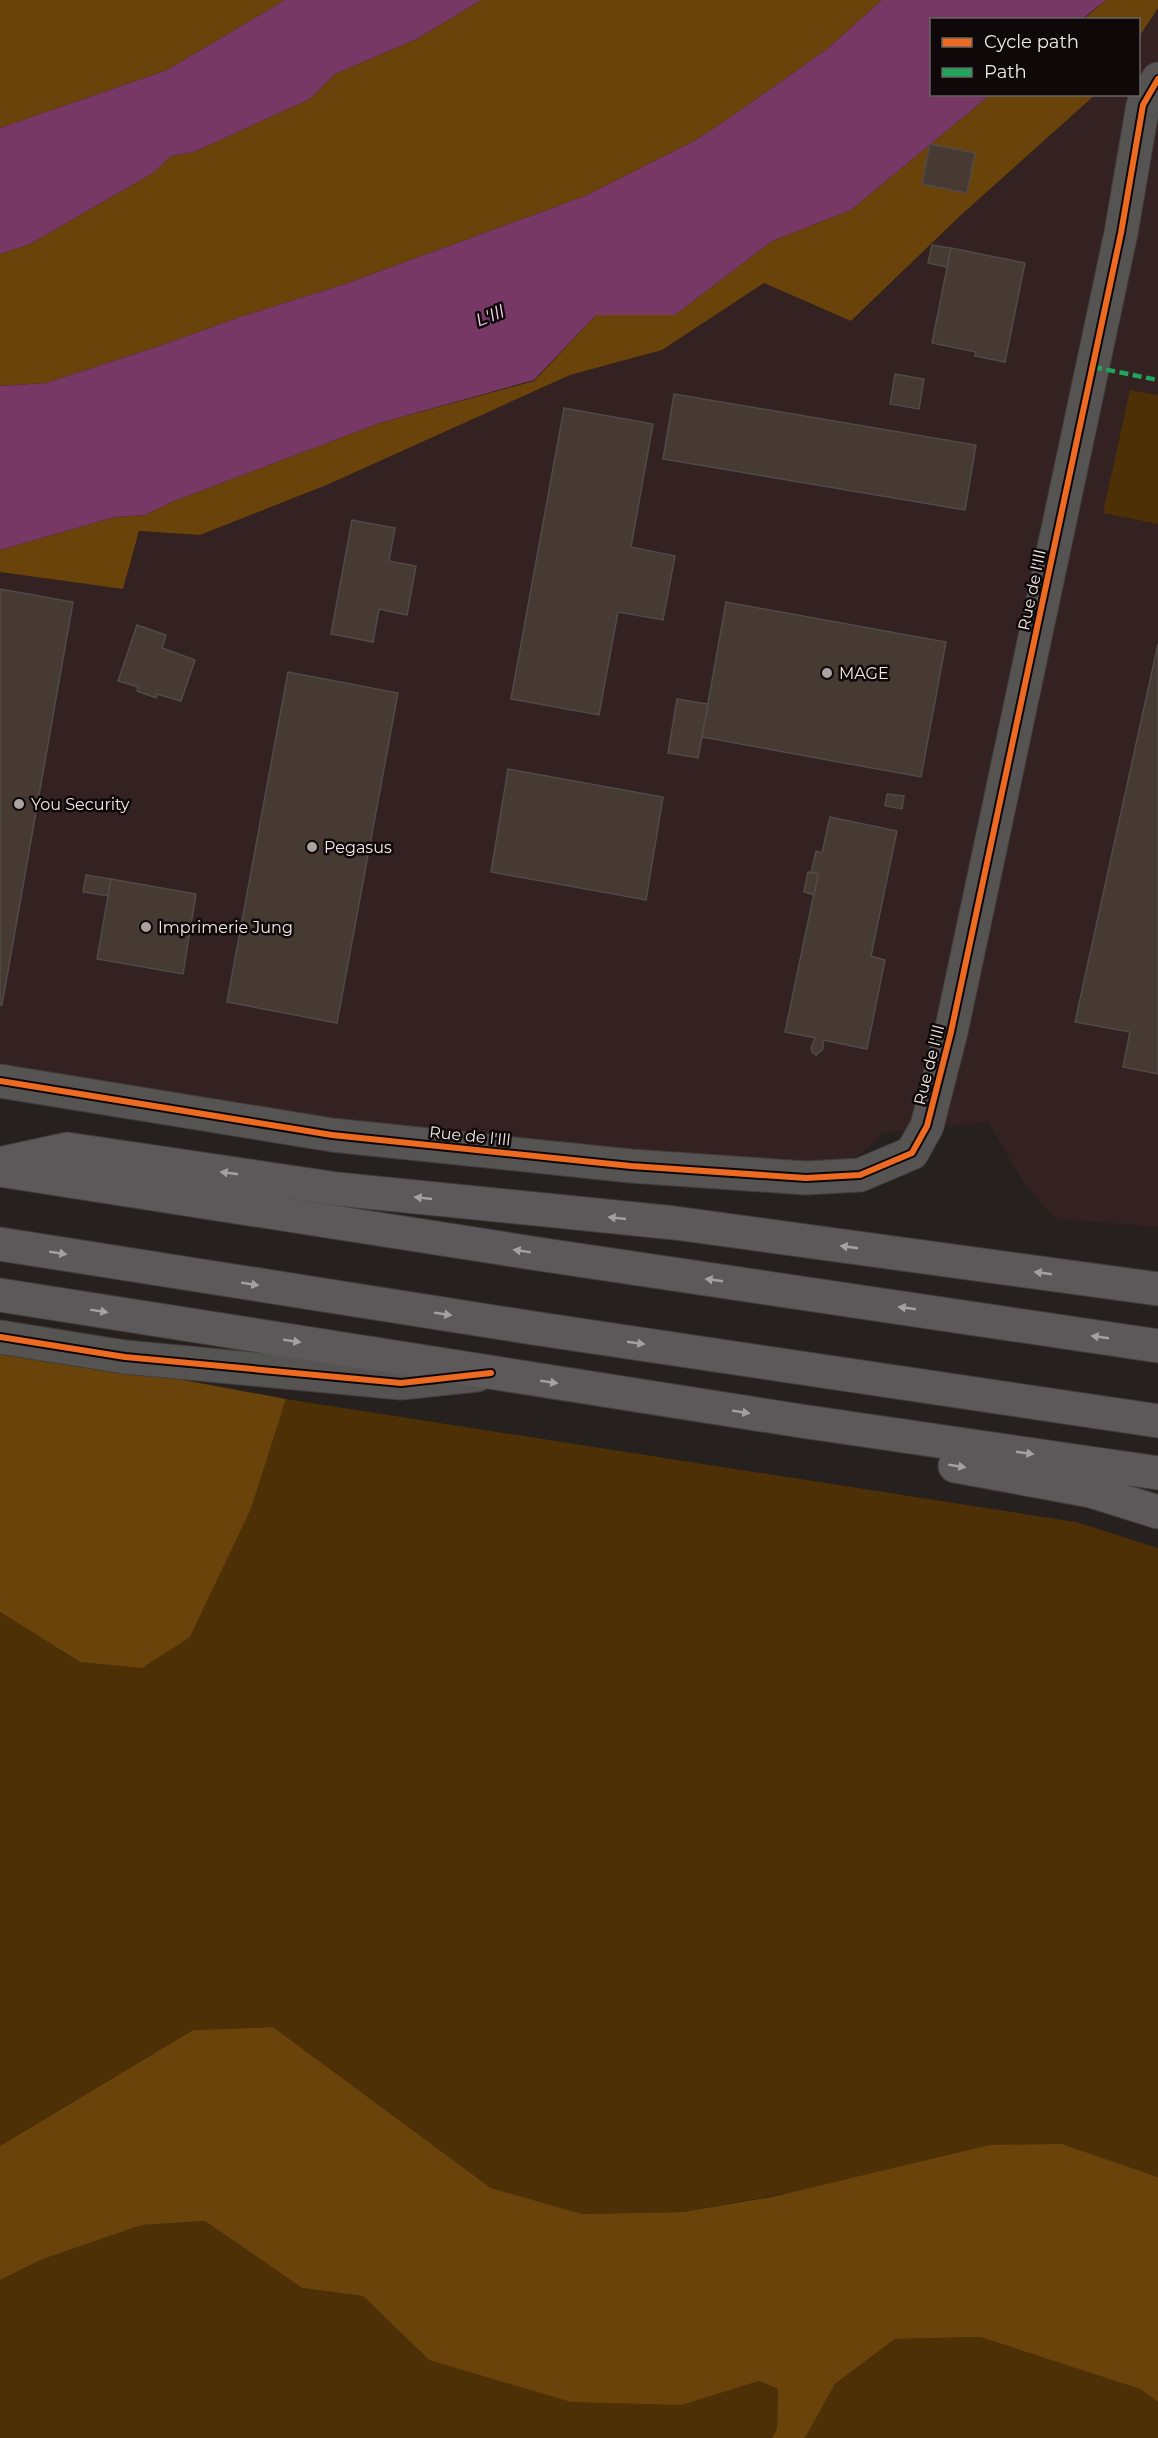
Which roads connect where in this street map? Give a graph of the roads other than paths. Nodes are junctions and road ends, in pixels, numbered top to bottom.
1 (1158, 79) edge
2 (0, 1081) edge
3 (0, 1163) edge
4 (0, 1170) edge
5 (0, 1244) edge
6 (1101, 1280) junction
7 (1158, 1281) edge
8 (1158, 1290) edge
9 (0, 1295) edge
10 (0, 1337) edge
11 (1158, 1346) edge
12 (491, 1373) junction
13 (801, 1421) junction
14 (1158, 1421) edge
15 (1158, 1473) edge
16 (1158, 1512) edge

1 - 2 street, Rue de l'Ill
6 -> 3 highway
11 -> 4 highway
5 -> 14 highway
6 - 7 highway
6 - 8 highway
9 -> 12 highway
10 - 12 street
12 -> 13 highway
13 -> 15 highway
13 -> 16 highway

